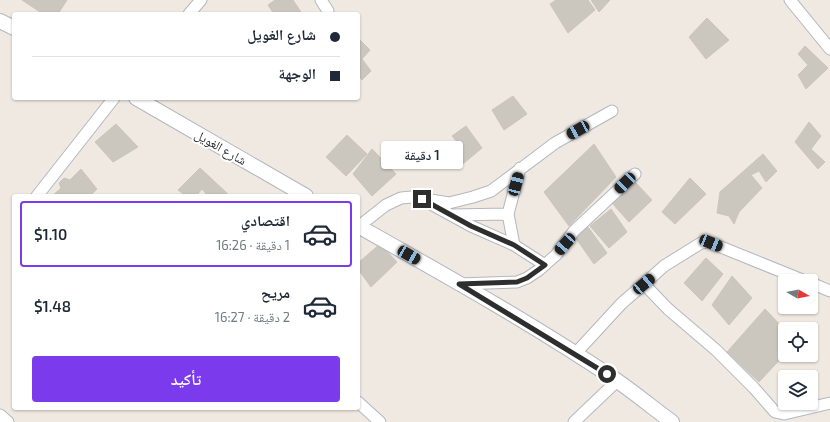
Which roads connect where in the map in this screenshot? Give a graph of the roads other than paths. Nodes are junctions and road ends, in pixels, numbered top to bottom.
1 (201, 0) edge
2 (321, 0) edge
3 (790, 0) edge
4 (191, 12) edge
5 (328, 12) dead end
6 (0, 20) edge
7 (12, 27) edge
8 (830, 49) edge
9 (112, 100) edge
10 (139, 100) edge
11 (612, 111) dead end
12 (520, 168) junction
13 (635, 174) dead end
14 (39, 194) edge
15 (303, 194) edge
16 (422, 199) junction
17 (508, 214) junction
18 (450, 215) junction
19 (360, 224) edge
20 (360, 227) edge
21 (514, 245) junction
22 (545, 265) junction
23 (787, 274) edge
24 (459, 284) junction
25 (644, 284) junction
26 (818, 286) edge
27 (830, 291) edge
28 (575, 354) junction
29 (617, 381) junction
30 (830, 403) edge
31 (360, 404) edge
32 (0, 415) edge
33 (8, 422) edge
34 (380, 422) edge
35 (574, 422) edge
36 (672, 422) edge

1 - 4 street
2 - 5 street
3 - 8 street
6 - 7 street
9 - 14 street
10 - 15 street, شارع الغويل
11 - 12 street
12 - 16 street
12 - 17 street
13 - 22 street
16 - 18 street
16 - 19 street
17 - 18 street
17 - 21 street
18 - 21 street
20 - 24 street
21 - 22 street
22 - 24 street
23 - 25 street
24 - 28 street
25 - 28 street
25 - 30 street
26 - 27 street
28 - 29 street
29 - 35 street
29 - 36 street
31 - 34 street
32 - 33 street

